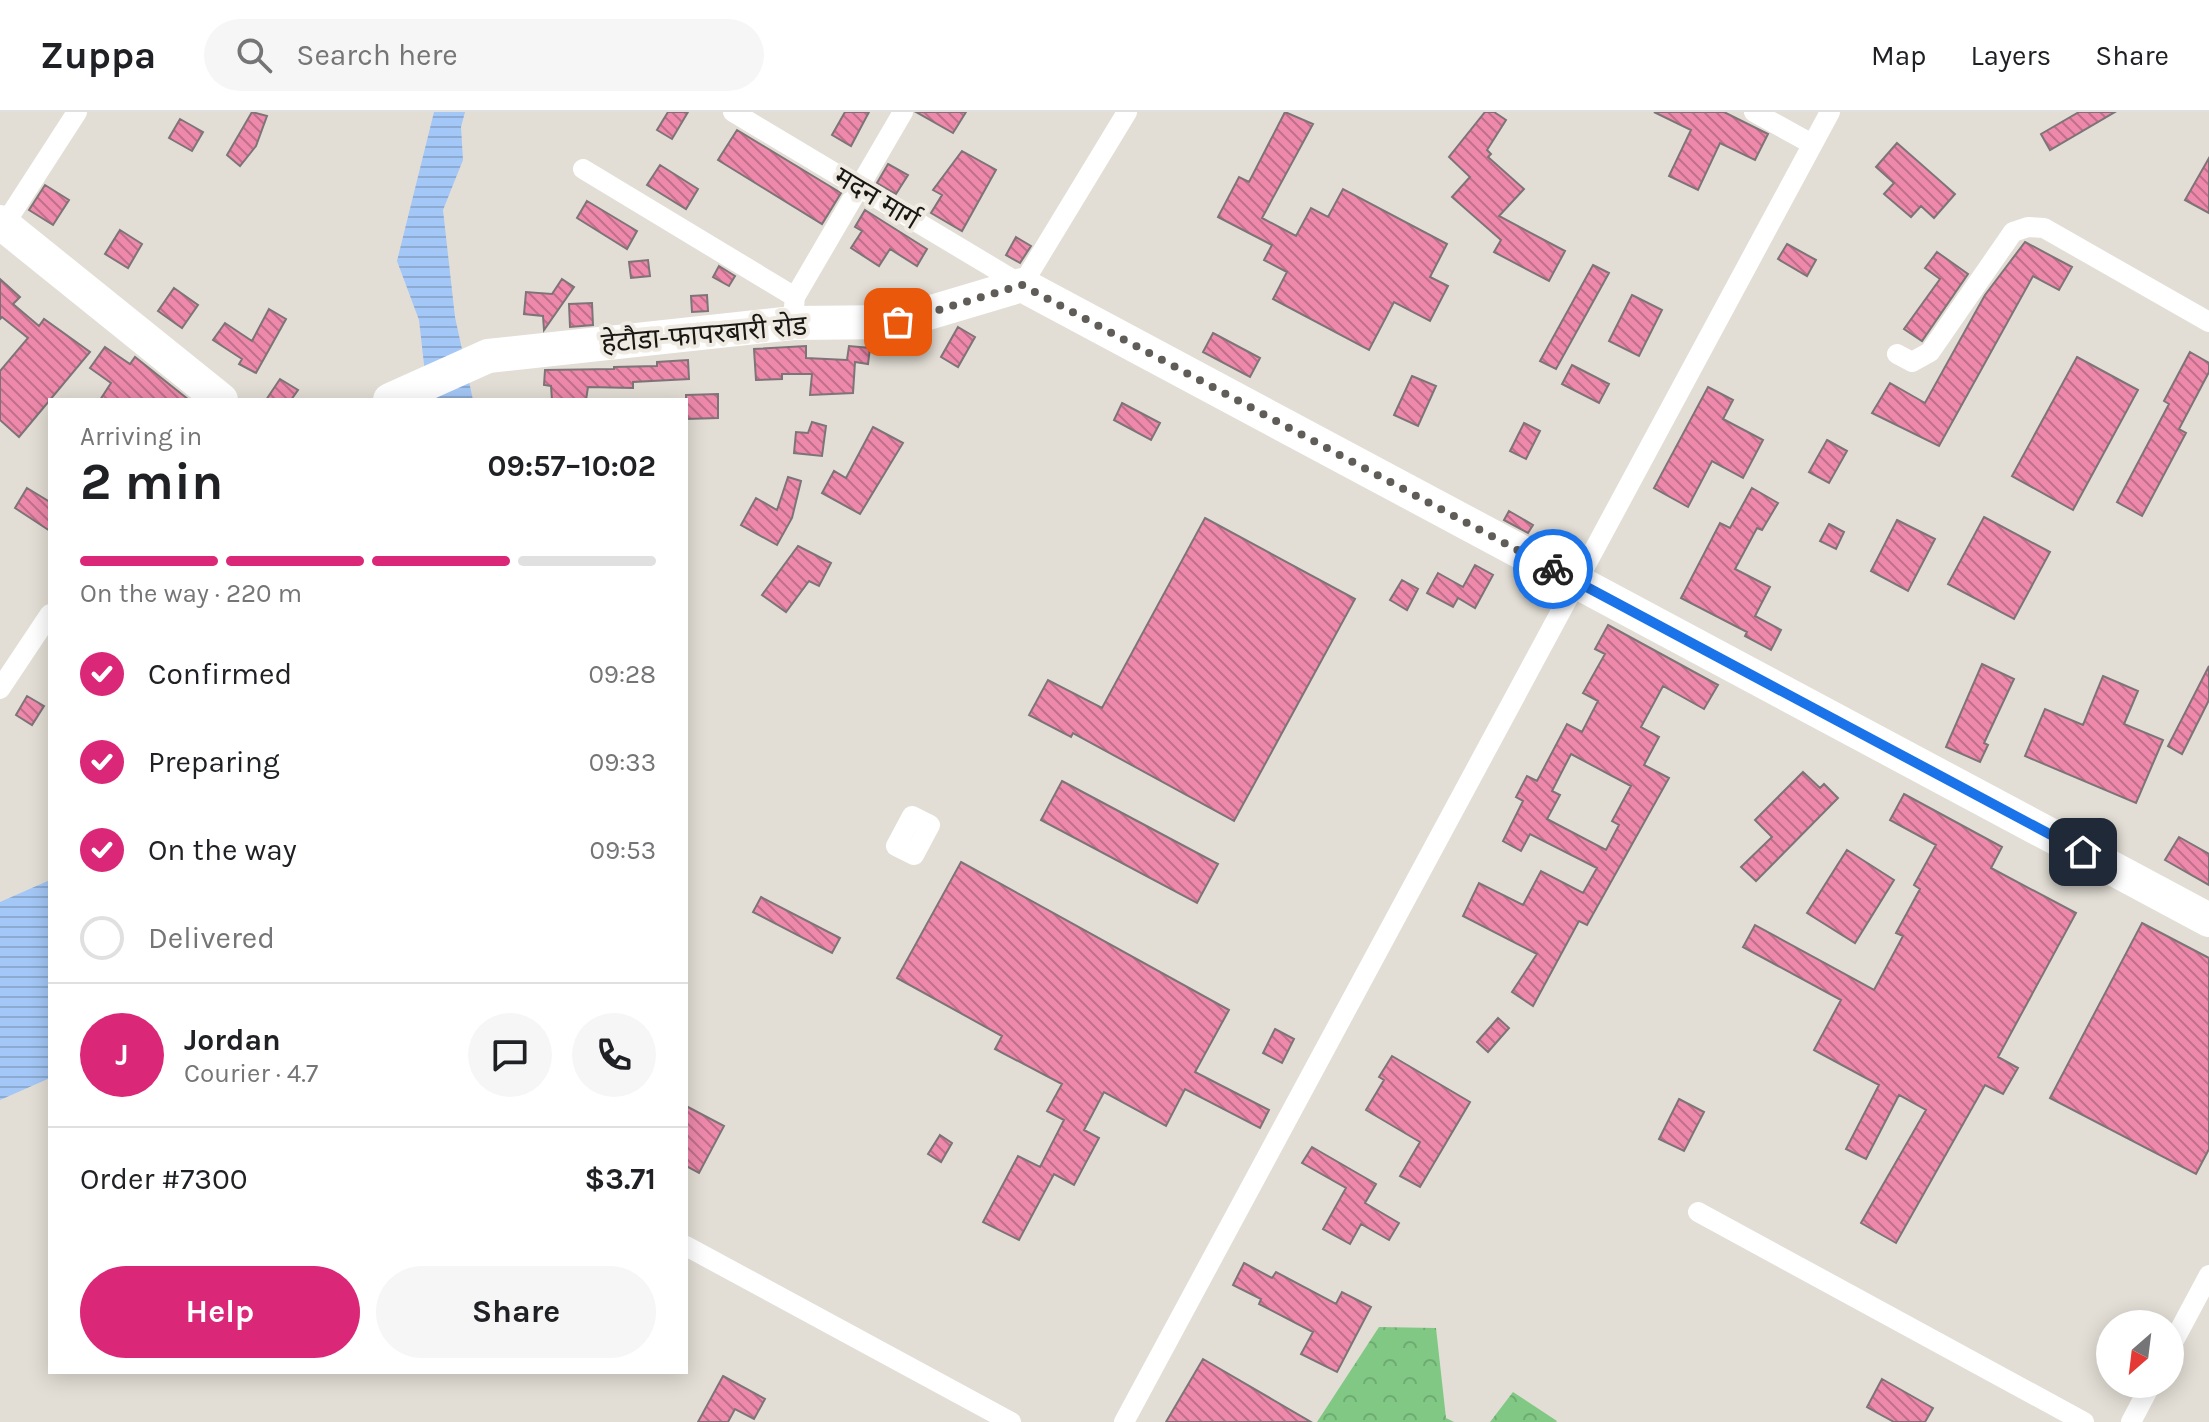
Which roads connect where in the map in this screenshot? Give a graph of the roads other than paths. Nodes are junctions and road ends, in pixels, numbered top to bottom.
1 (77, 112) edge
2 (733, 112) edge
3 (903, 112) edge
4 (1127, 112) edge
5 (1754, 112) edge
6 (1830, 112) edge
7 (1812, 144) junction
8 (583, 169) dead end
9 (857, 186) junction
10 (2, 223) edge
11 (1022, 285) junction
12 (794, 310) junction
13 (2209, 322) edge
14 (1897, 354) dead end
15 (205, 396) edge
16 (396, 397) edge
17 (1576, 581) junction
18 (48, 617) edge
19 (0, 689) edge
20 (2209, 920) edge
21 (1698, 1212) dead end
22 (688, 1247) edge
23 (2209, 1275) edge
24 (2184, 1322) edge
25 (2144, 1398) edge
26 (1011, 1422) edge
27 (1124, 1422) edge
28 (2084, 1422) edge
29 (2131, 1422) edge

1 - 10 street
2 - 9 street, मदन मार्ग
3 - 9 street
4 - 11 street
5 - 7 street
6 - 7 street
7 - 17 street
8 - 12 street
9 - 11 street, मदन मार्ग
9 - 12 street
10 - 15 highway
11 - 12 highway, हेटौडा-फापरबारी रोड
11 - 17 highway
12 - 16 highway, हेटौडा-फापरबारी रोड
13 - 14 street
17 - 20 highway
17 - 27 street
18 - 19 street
21 - 28 street
22 - 26 street
23 - 24 street
25 - 29 street

